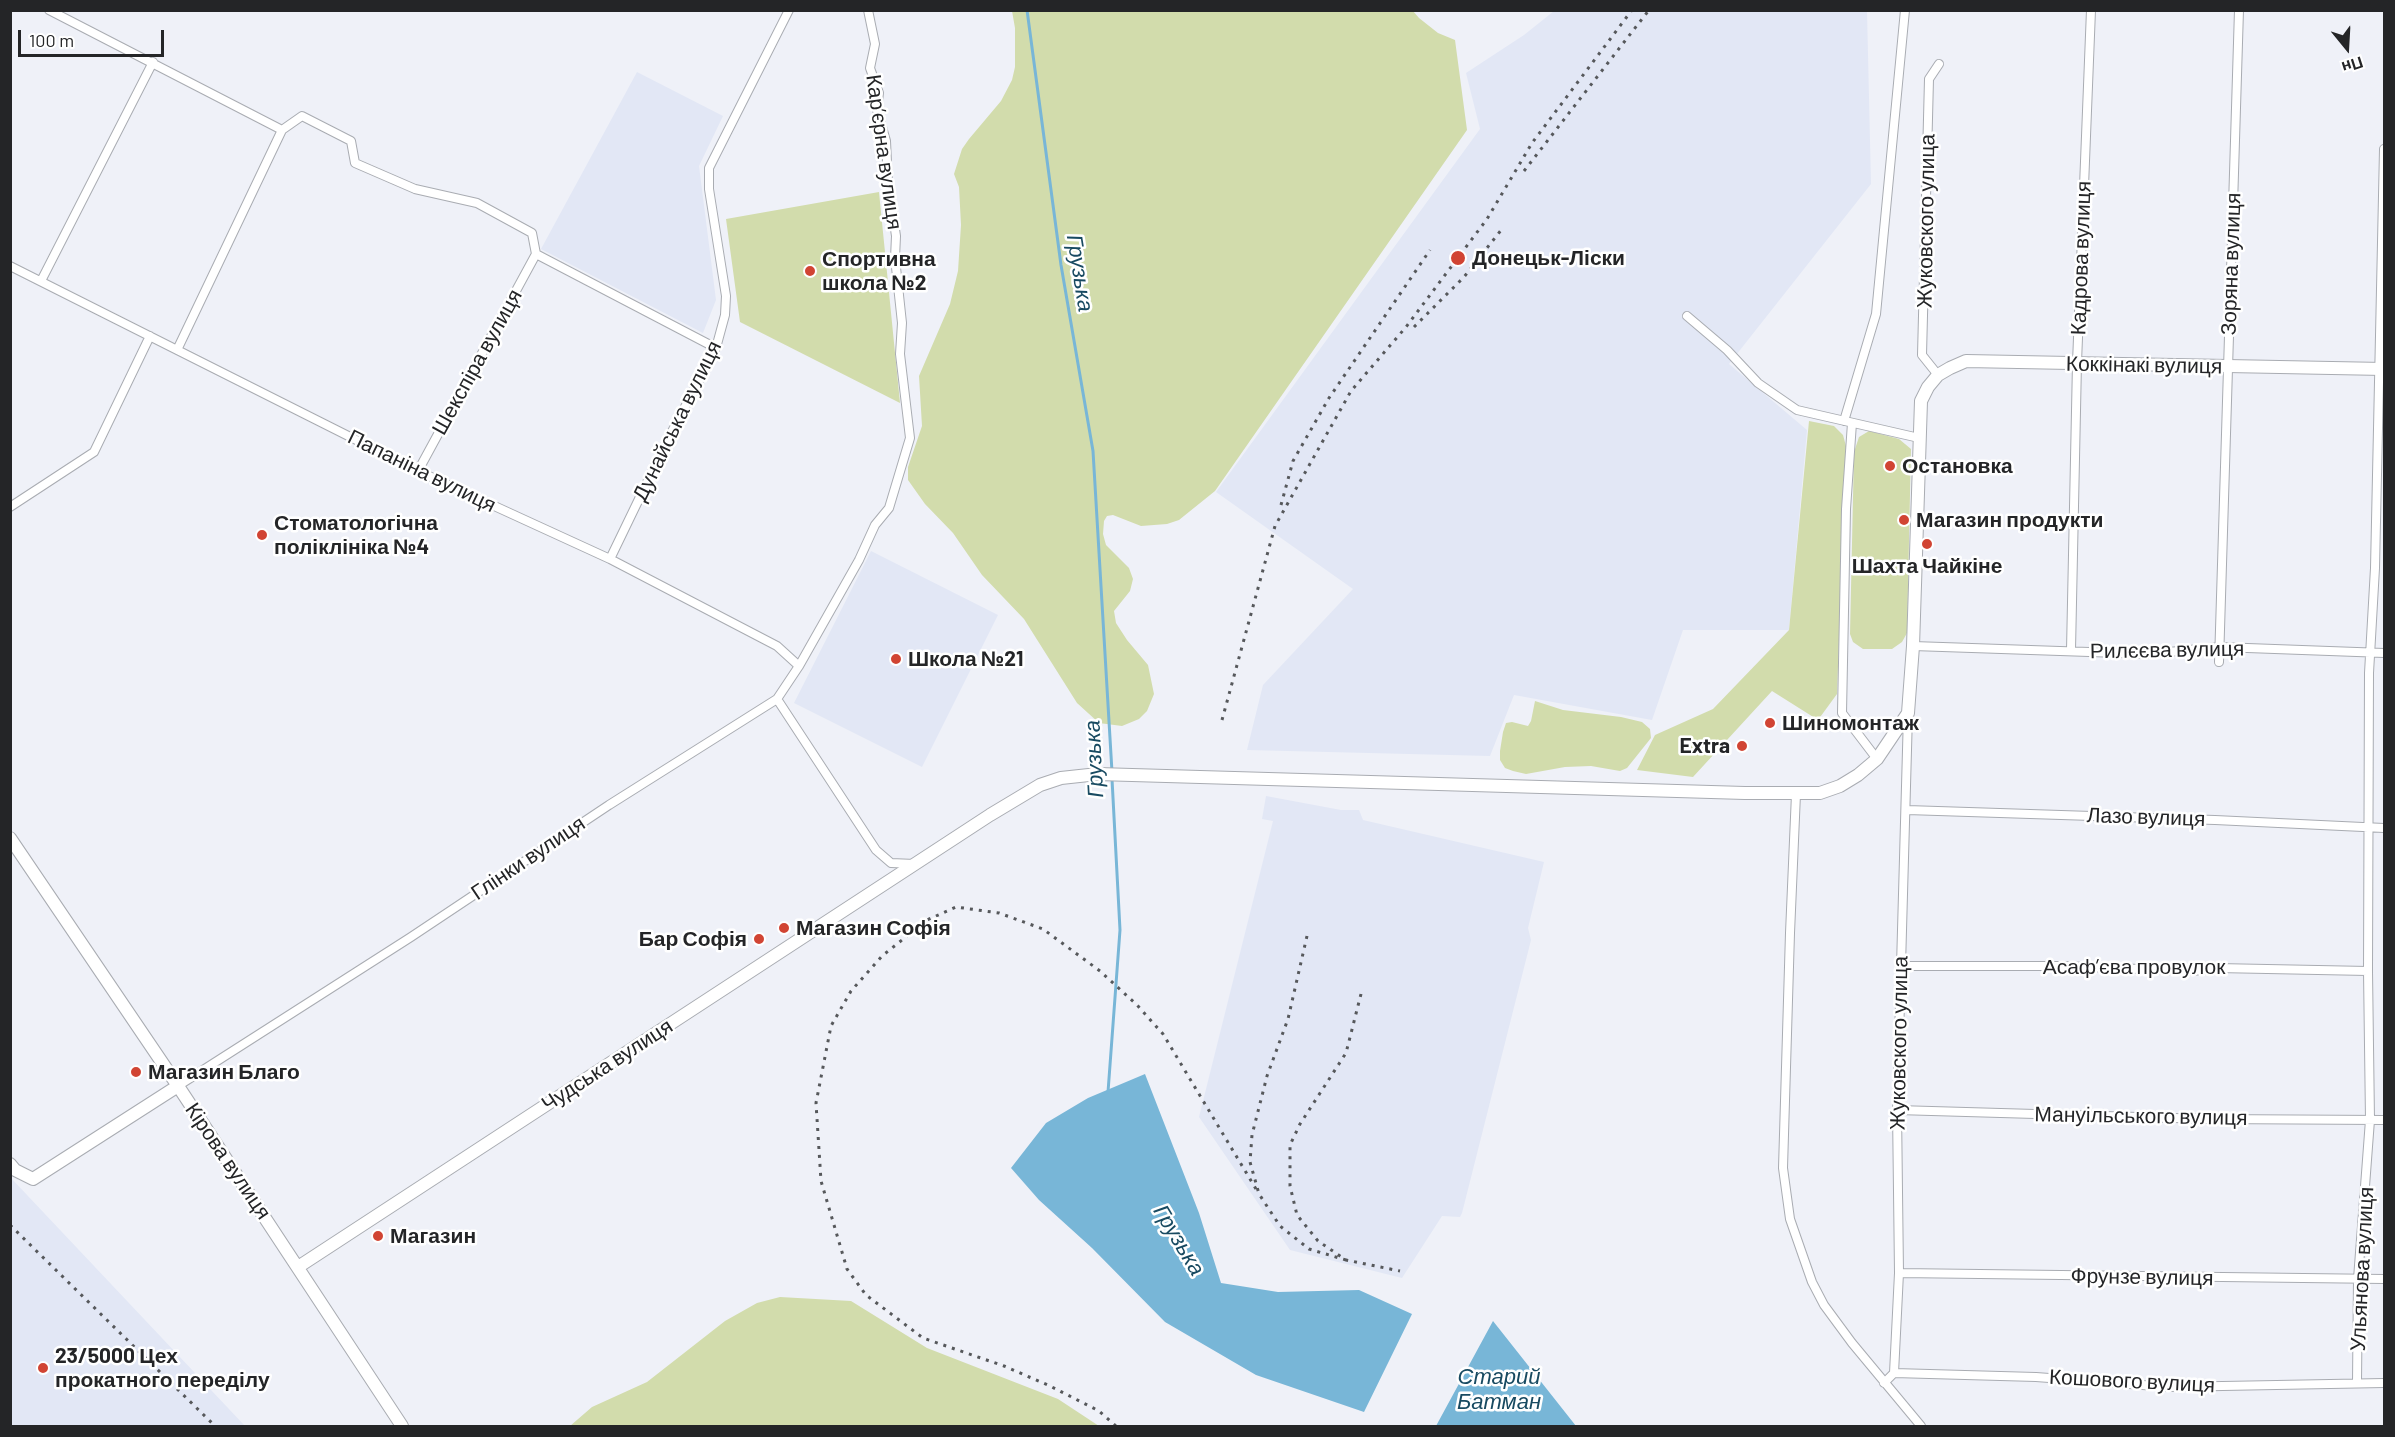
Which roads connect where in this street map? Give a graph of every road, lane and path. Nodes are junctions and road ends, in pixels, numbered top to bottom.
1 (49, 10) edge
2 (789, 10) edge
3 (868, 10) edge
4 (1905, 10) edge
5 (2091, 10) edge
6 (2239, 10) edge
7 (153, 63) junction
8 (1939, 64) dead end
9 (282, 130) junction
10 (2385, 149) edge
11 (536, 254) junction
12 (10, 266) edge
13 (41, 281) junction
14 (1687, 316) dead end
15 (150, 336) junction
16 (716, 348) junction
17 (177, 350) junction
18 (2077, 363) junction
19 (2228, 366) junction
20 (2382, 369) edge
21 (1938, 375) junction
22 (1848, 422) junction
23 (910, 438) joint
24 (1919, 438) junction
25 (418, 471) junction
26 (10, 507) edge
27 (610, 559) junction
28 (1913, 646) junction
29 (2220, 647) junction
30 (2071, 650) junction
31 (2371, 653) junction
32 (2385, 653) edge
33 (2219, 662) dead end
34 (800, 666) junction
35 (777, 699) junction
36 (1908, 713) junction
37 (1877, 759) junction
38 (1796, 794) junction
39 (1907, 810) junction
40 (2368, 827) junction
41 (2385, 828) edge
42 (10, 838) edge
43 (915, 864) junction
44 (1900, 966) junction
45 (2368, 971) junction
46 (178, 1086) junction
47 (1897, 1110) junction
48 (2370, 1120) junction
49 (2385, 1120) edge
50 (10, 1164) edge
51 (298, 1266) junction
52 (1899, 1273) junction
53 (2358, 1279) junction
54 (2385, 1279) edge
55 (1894, 1373) junction
56 (2357, 1382) junction
57 (1884, 1383) junction
58 (2385, 1383) edge
59 (402, 1426) edge
60 (1921, 1426) edge

1 - 7 street
2 - 16 street, Дунайська вулиця
3 - 23 street, Кар’єрна вулиця
4 - 22 street
5 - 18 street, Кадрова вулиця
6 - 19 street, Зоряна вулиця
7 - 9 street
7 - 13 street
8 - 21 street, Жуковского улица
9 - 11 street
9 - 17 street
10 - 20 street, Ульянова вулиця
11 - 16 street
11 - 25 street, Шекспіра вулиця
12 - 13 street, Папаніна вулиця
13 - 15 street, Папаніна вулиця
14 - 22 street
15 - 17 street, Папаніна вулиця
15 - 26 street
16 - 27 street, Дунайська вулиця
17 - 25 street, Папаніна вулиця
18 - 19 street, Коккінакі вулиця
18 - 21 street, Коккінакі вулиця
18 - 30 street, Кадрова вулиця
19 - 20 street, Коккінакі вулиця
19 - 29 street, Зоряна вулиця
20 - 31 street, Ульянова вулиця
21 - 24 street
22 - 24 street
22 - 37 street
23 - 34 street, Глінки вулиця
24 - 28 street
25 - 27 street, Папаніна вулиця
27 - 34 street, Папаніна вулиця
28 - 30 street, Рилєєва вулиця
28 - 36 street
29 - 30 street, Рилєєва вулиця
29 - 31 street, Рилєєва вулиця
29 - 33 street, Зоряна вулиця
31 - 32 street, Рилєєва вулиця
31 - 40 street, Ульянова вулиця
34 - 35 street, Глінки вулиця
35 - 43 street
35 - 46 street, Глінки вулиця
36 - 37 street, Чудська вулиця
36 - 39 street, Жуковского улица
37 - 38 street, Чудська вулиця
38 - 43 street, Чудська вулиця
38 - 57 street
39 - 40 street, Лазо вулиця
39 - 44 street, Жуковского улица
40 - 41 street, Лазо вулиця
40 - 45 street, Ульянова вулиця
42 - 46 street, Кірова вулиця
43 - 51 street, Чудська вулиця
44 - 45 street, Асаф’єва провулок
44 - 47 street, Жуковского улица
45 - 48 street, Ульянова вулиця
46 - 50 street, Глінки вулиця
46 - 51 street, Кірова вулиця
47 - 48 street, Мануільського вулиця
47 - 52 street, Жуковского улица
48 - 49 street, Мануільського вулиця
48 - 53 street, Ульянова вулиця
51 - 59 street, Кірова вулиця
52 - 53 street, Фрунзе вулиця
52 - 55 street, Жуковского улица
53 - 54 street, Фрунзе вулиця
53 - 56 street, Ульянова вулиця
55 - 56 street, Кошового вулиця
55 - 57 street
56 - 58 street, Кошового вулиця
57 - 60 street

